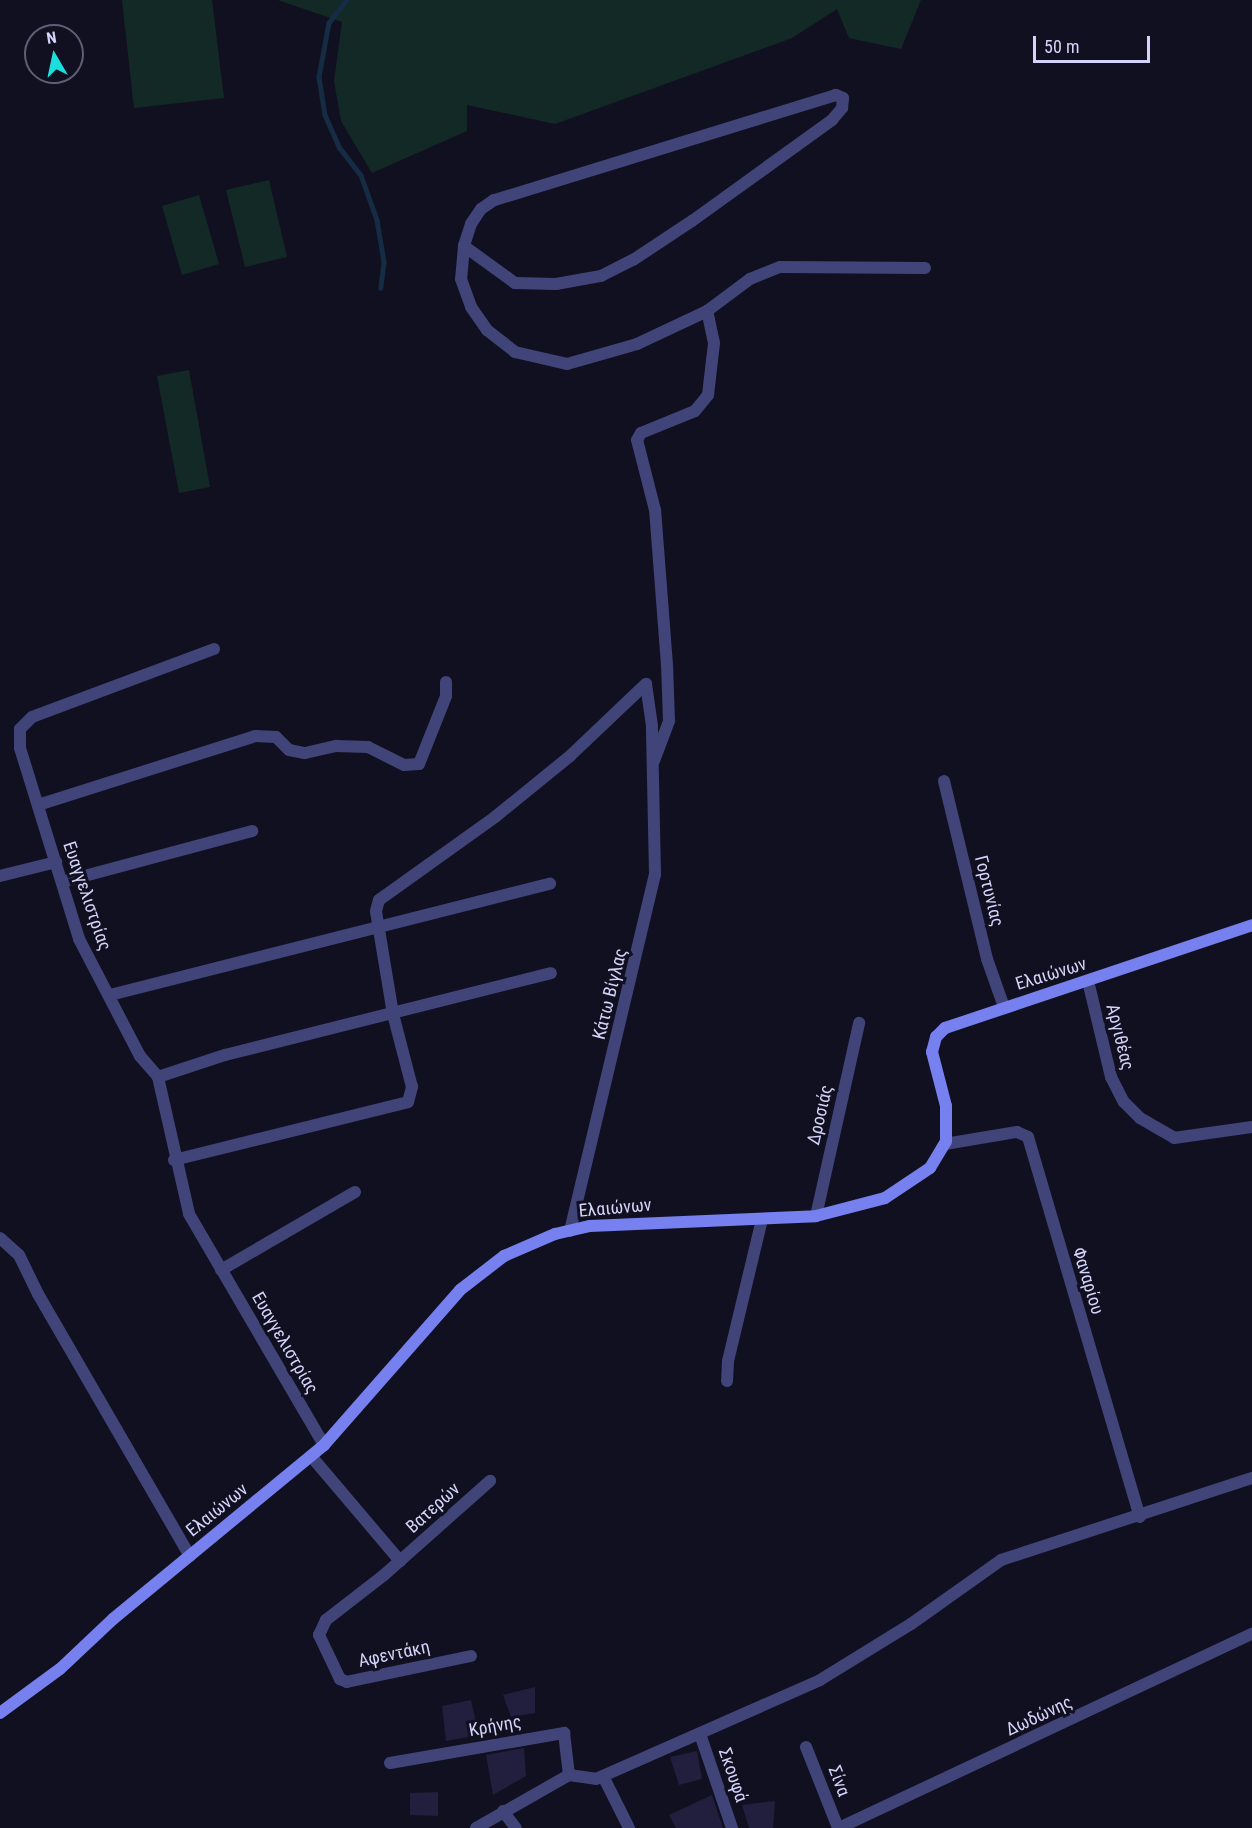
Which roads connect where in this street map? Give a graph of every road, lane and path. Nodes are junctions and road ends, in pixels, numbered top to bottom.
1 (464, 246) junction
2 (925, 268) dead end
3 (707, 311) junction
4 (214, 649) dead end
5 (446, 682) dead end
6 (653, 763) junction
7 (944, 781) dead end
8 (38, 805) junction
9 (252, 831) dead end
10 (56, 862) junction
11 (0, 876) edge
12 (62, 882) junction
13 (550, 884) dead end
14 (1252, 926) edge
15 (379, 929) junction
16 (551, 973) dead end
17 (1088, 981) junction
18 (110, 995) junction
19 (1004, 1007) junction
20 (393, 1014) junction
21 (859, 1023) dead end
22 (158, 1077) junction
23 (1252, 1126) edge
24 (945, 1144) junction
25 (174, 1160) junction
26 (355, 1192) dead end
27 (816, 1216) junction
28 (762, 1219) junction
29 (570, 1231) junction
30 (0, 1238) edge
31 (221, 1270) junction
32 (727, 1381) dead end
33 (324, 1446) junction
34 (311, 1456) junction
35 (1252, 1478) edge
36 (490, 1481) dead end
37 (1140, 1517) junction
38 (190, 1556) junction
39 (400, 1561) junction
40 (1252, 1634) edge
41 (471, 1656) dead end
42 (0, 1713) edge
43 (700, 1734) junction
44 (806, 1747) dead end
45 (390, 1762) dead end
46 (569, 1775) junction
47 (603, 1776) junction
48 (503, 1811) junction
49 (476, 1828) edge
50 (516, 1828) edge
51 (629, 1828) edge
52 (732, 1828) edge
53 (838, 1828) edge

1 - 1 street
1 - 3 street
2 - 3 street
3 - 6 street
4 - 8 street, Ευαγγελιστρίας
5 - 8 street
6 - 15 street, Κάτω Βίγλας
6 - 29 street, Κάτω Βίγλας
7 - 19 street, Γορτυνίας
8 - 10 street, Ευαγγελιστρίας
9 - 12 street
10 - 11 street
10 - 12 street, Ευαγγελιστρίας
12 - 18 street, Ευαγγελιστρίας
13 - 15 street
14 - 17 main road, Ελαιώνων
15 - 18 street
15 - 20 street
16 - 20 street
17 - 19 main road, Ελαιώνων
17 - 23 street, Αργιθέας
18 - 22 street, Ευαγγελιστρίας
19 - 24 main road, Ελαιώνων
20 - 22 street
20 - 25 street
21 - 27 street, Δροσιάς
22 - 25 street, Ευαγγελιστρίας
24 - 27 main road, Ελαιώνων
24 - 37 street, Φαναρίου
25 - 31 street, Ευαγγελιστρίας
26 - 31 street
27 - 28 main road, Ελαιώνων
28 - 29 main road, Ελαιώνων
28 - 32 street
29 - 33 main road, Ελαιώνων
30 - 38 street
31 - 33 street, Ευαγγελιστρίας
33 - 34 main road, Ελαιώνων
34 - 38 main road, Ελαιώνων
34 - 39 street
35 - 37 street
36 - 39 street, Βατερών
37 - 43 street
38 - 42 main road, Ελαιώνων
39 - 41 street, Αφεντάκη
40 - 53 street, Δωδώνης
43 - 47 street
43 - 52 street, Σκουφά
44 - 53 street, Σίνα
45 - 46 street, Κρήνης
46 - 47 street
46 - 48 street
47 - 51 street
48 - 49 street
48 - 50 street

